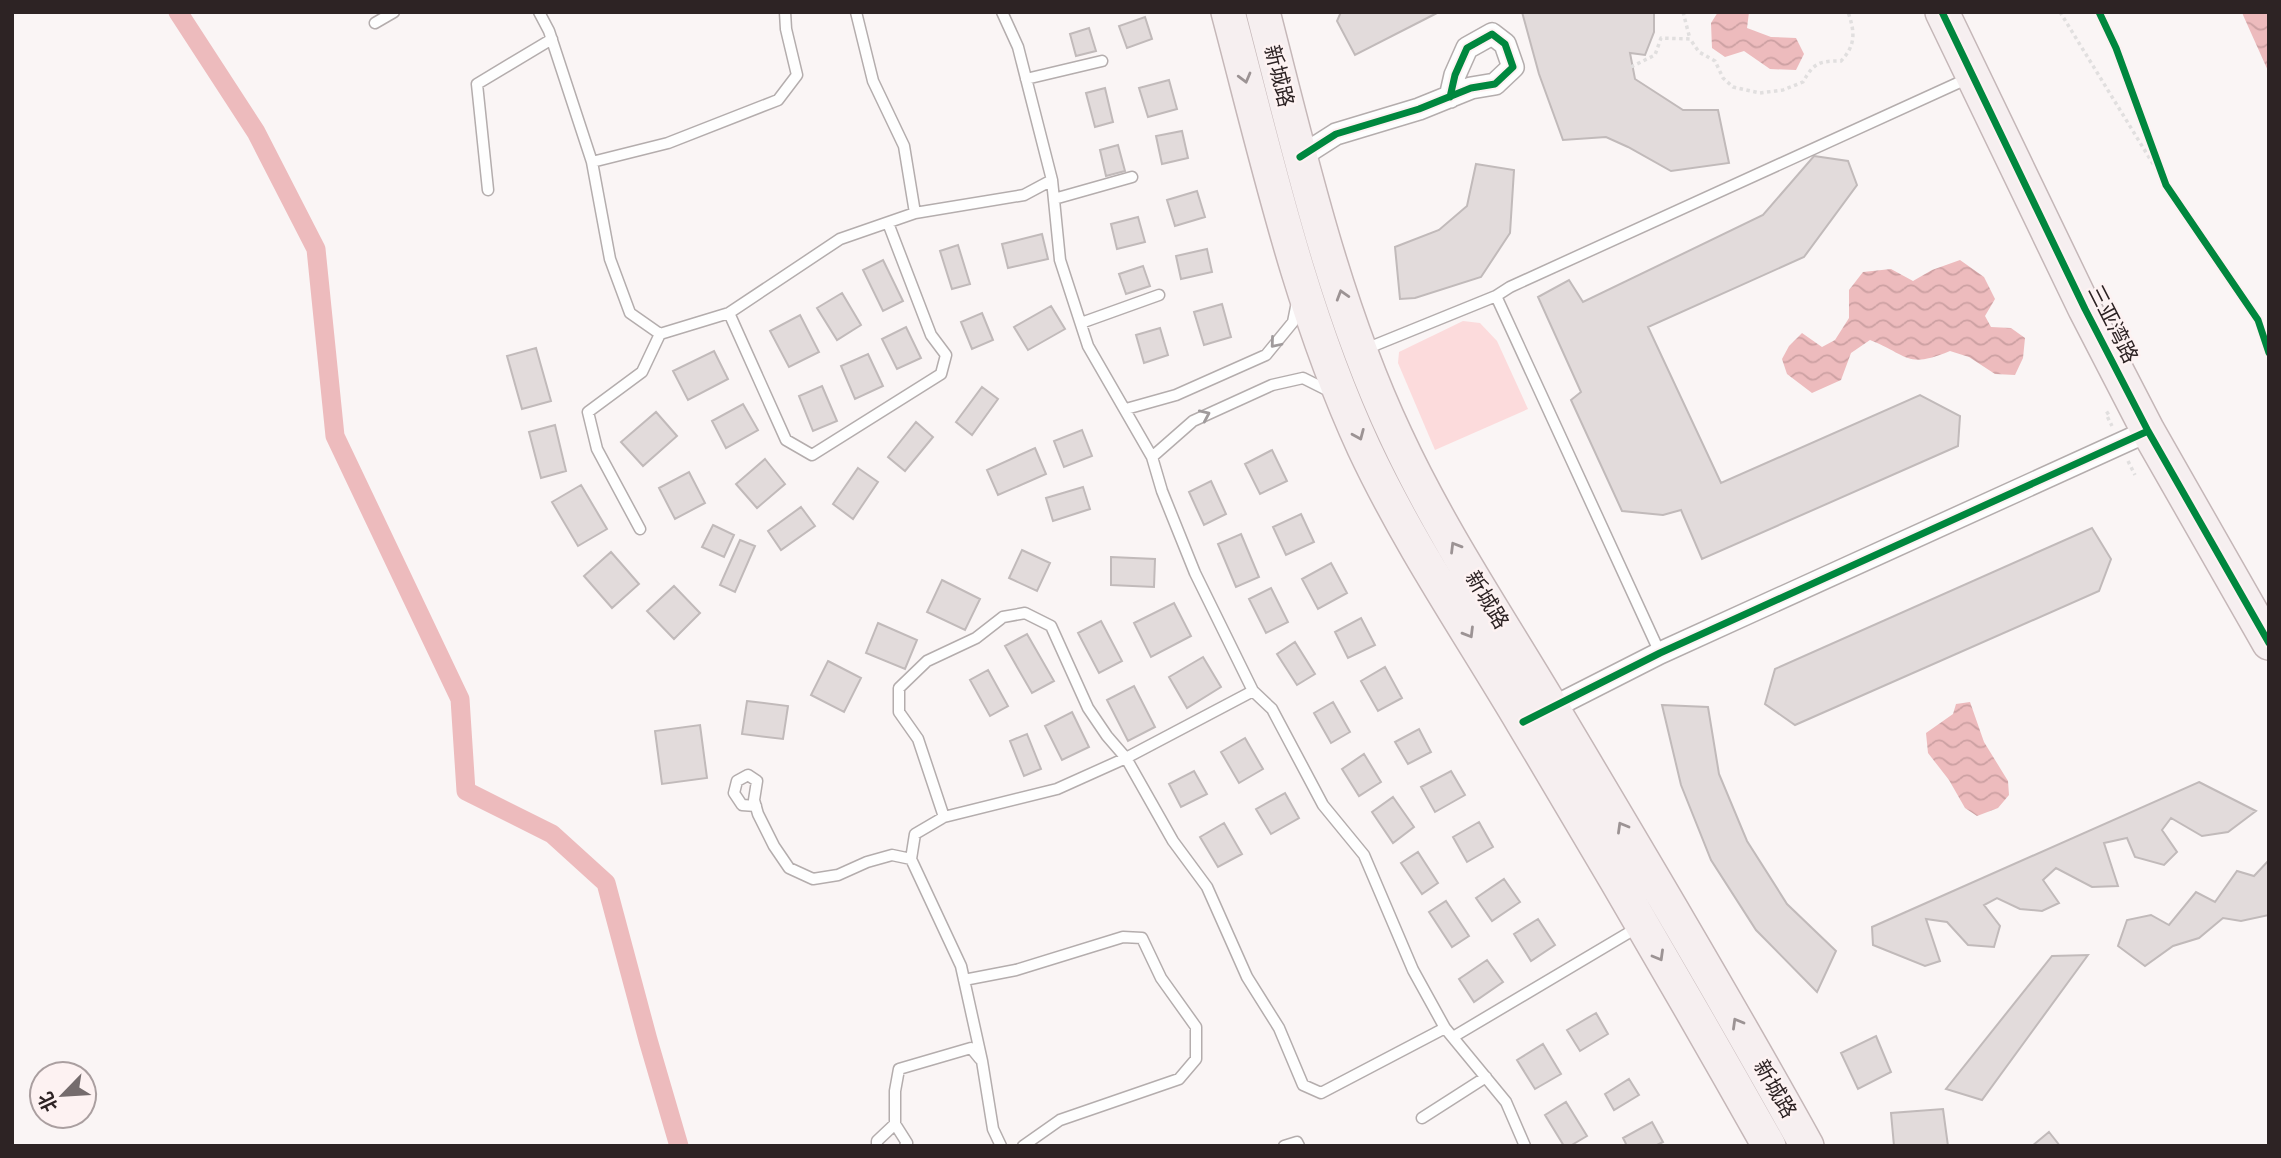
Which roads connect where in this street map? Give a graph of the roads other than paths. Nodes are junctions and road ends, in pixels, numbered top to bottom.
1 (394, 12) edge
2 (539, 12) edge
3 (785, 12) edge
4 (856, 12) edge
5 (1002, 12) edge
6 (1228, 12) edge
7 (1263, 12) edge
8 (1942, 12) edge
9 (375, 23) dead end
10 (552, 39) junction
11 (1102, 61) dead end
12 (1972, 76) junction
13 (1026, 79) junction
14 (1450, 97) dead end
15 (1300, 157) junction
16 (592, 162) junction
17 (1132, 177) dead end
18 (1052, 180) junction
19 (488, 190) dead end
20 (1054, 200) junction
21 (915, 213) junction
22 (888, 223) junction
23 (1302, 283) junction
24 (1159, 295) dead end
25 (1496, 296) junction
26 (729, 313) junction
27 (1081, 323) junction
28 (660, 334) junction
29 (1361, 351) junction
30 (1343, 398) junction
31 (1126, 410) junction
32 (2148, 431) junction
33 (1152, 457) junction
34 (640, 528) dead end
35 (2269, 643) edge
36 (1660, 653) junction
37 (1253, 691) junction
38 (1538, 715) junction
39 (1126, 758) junction
40 (756, 806) dead end
41 (944, 817) junction
42 (911, 859) junction
43 (1642, 925) junction
44 (964, 980) junction
45 (1445, 1028) junction
46 (1453, 1037) junction
47 (982, 1061) junction
48 (1486, 1077) junction
49 (1422, 1118) dead end
50 (895, 1124) junction
51 (877, 1146) edge
52 (905, 1146) edge
53 (1001, 1146) edge
54 (1023, 1146) edge
55 (1284, 1146) edge
56 (1299, 1146) edge
57 (1525, 1146) edge
58 (1769, 1146) edge
59 (1807, 1146) edge

1 - 9 lane
2 - 10 lane
3 - 16 lane
4 - 21 lane
5 - 13 lane
6 -> 23 main road, 新城路
7 - 15 main road, 新城路
8 - 12 main road, 三亚湾路
10 - 16 lane
10 - 19 lane
11 - 13 lane
12 - 25 lane
12 - 32 main road, 三亚湾路
13 - 18 lane
14 - 15 street
29 -> 15 main road, 新城路
16 - 28 lane
17 - 20 lane
18 - 20 lane
18 - 21 lane
20 - 27 lane
21 - 22 lane
22 - 26 lane
22 - 26 lane
23 - 30 main road, 新城路
23 -> 31 lane
24 - 27 lane
25 - 29 lane
25 - 36 lane
26 - 28 lane
27 - 31 lane
28 - 34 lane
38 -> 29 main road, 新城路
33 -> 30 lane
30 -> 38 main road, 新城路
31 - 33 lane
32 - 35 main road, 三亚湾路
32 - 36 street
33 - 37 lane
36 - 38 street
37 - 39 lane
37 - 45 lane
38 - 43 main road, 新城路
59 -> 38 main road, 新城路
39 - 41 lane
39 - 41 lane
39 - 45 lane
40 - 42 lane
41 - 42 lane
42 - 44 lane
43 - 46 lane
43 -> 58 main road, 新城路
44 - 47 lane
44 - 54 lane
45 - 46 lane
46 - 48 lane
47 - 50 lane
47 - 53 lane
48 - 49 lane
48 - 57 lane
50 - 51 lane
50 - 52 lane
55 - 56 lane

